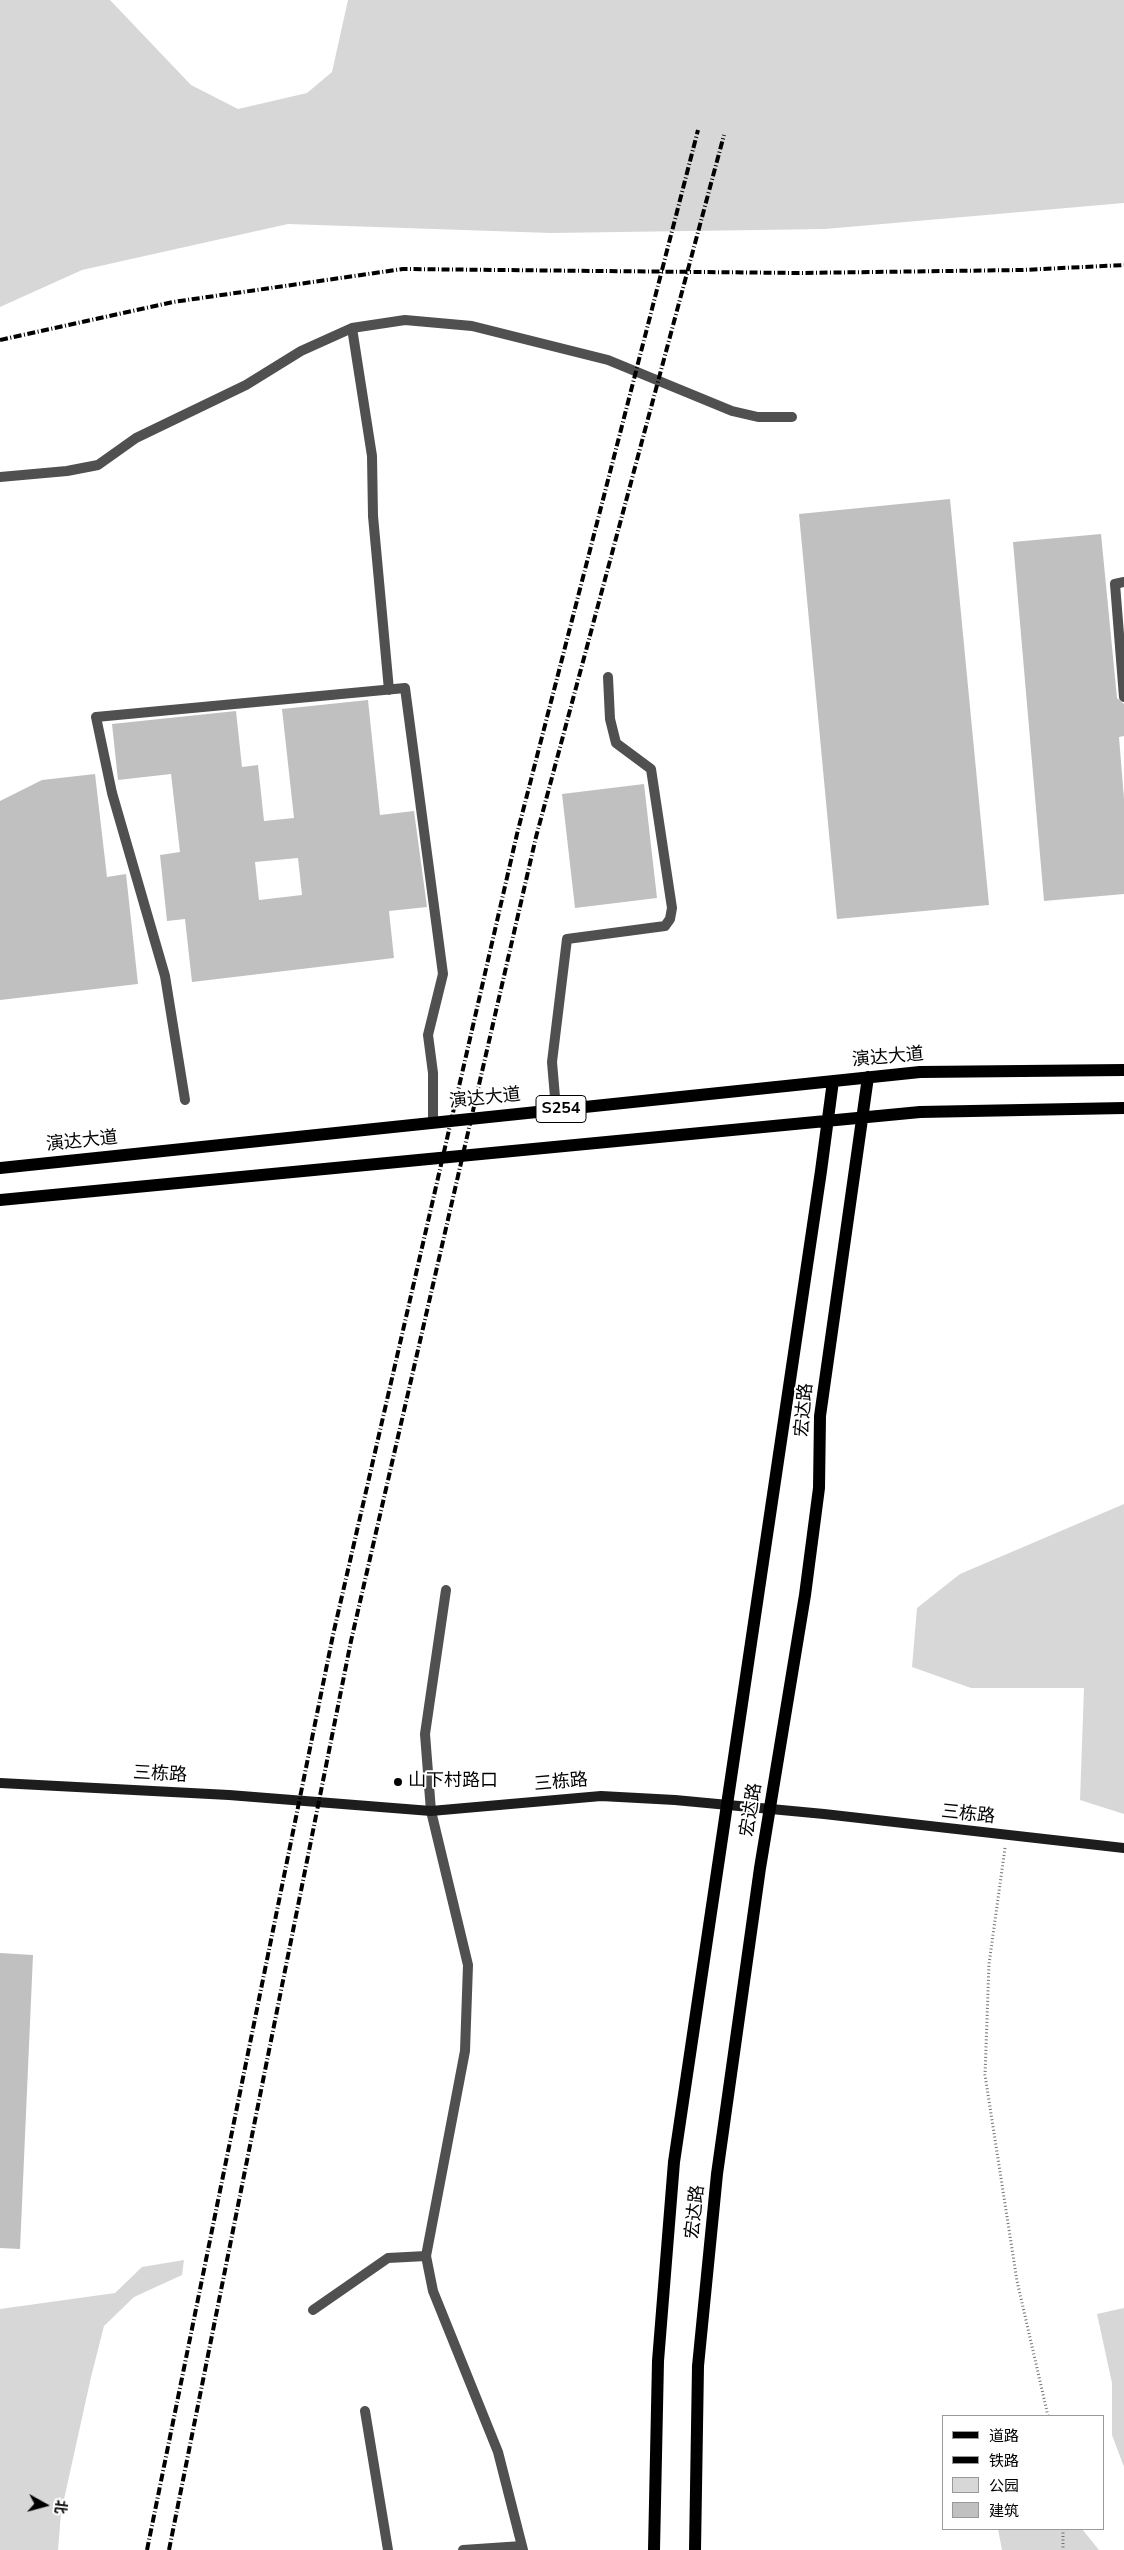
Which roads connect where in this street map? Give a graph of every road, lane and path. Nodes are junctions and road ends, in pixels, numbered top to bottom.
1 (352, 328) junction
2 (792, 417) dead end
3 (0, 477) edge
4 (1124, 582) edge
5 (608, 677) dead end
6 (389, 690) junction
7 (1124, 698) edge
8 (1124, 1070) edge
9 (868, 1077) junction
10 (833, 1081) junction
11 (185, 1100) dead end
12 (1124, 1108) edge
13 (556, 1109) junction
14 (863, 1117) junction
15 (828, 1120) junction
16 (433, 1122) junction
17 (0, 1168) edge
18 (0, 1200) edge
19 (446, 1590) dead end
20 (0, 1783) edge
21 (726, 1805) junction
22 (770, 1809) junction
23 (431, 1811) junction
24 (1007, 1835) junction
25 (1124, 1848) edge
26 (426, 2256) junction
27 (312, 2310) dead end
28 (366, 2412) dead end
29 (1048, 2415) edge
30 (1063, 2530) edge
31 (522, 2548) edge
32 (388, 2550) edge
33 (463, 2550) edge
34 (654, 2550) edge
35 (695, 2550) edge
36 (1063, 2550) edge

1 - 2 street
1 - 3 street
1 - 6 street
4 - 7 street
5 - 13 street
6 - 11 street
6 - 16 street
8 - 9 main road, 演达大道 / S254
9 - 10 main road, 演达大道 / S254
9 - 14 main road, 宏达路
10 - 13 main road, 演达大道 / S254
10 - 15 main road, 宏达路
12 - 14 main road, S254
13 - 16 main road, 演达大道 / S254
14 - 15 main road, S254
14 - 22 main road, 宏达路
15 - 18 main road, S254
15 - 21 main road, 宏达路
16 - 17 main road, 演达大道 / S254
19 - 23 street
20 - 23 main road, 三栋路
21 - 22 main road, 三栋路
21 - 23 main road, 三栋路
21 - 34 main road, 宏达路
22 - 24 main road, 三栋路
22 - 35 main road, 宏达路
23 - 26 street
24 - 25 main road, 三栋路
24 - 29 path
26 - 27 street
26 - 31 street
28 - 32 street
30 - 36 path
31 - 33 street

